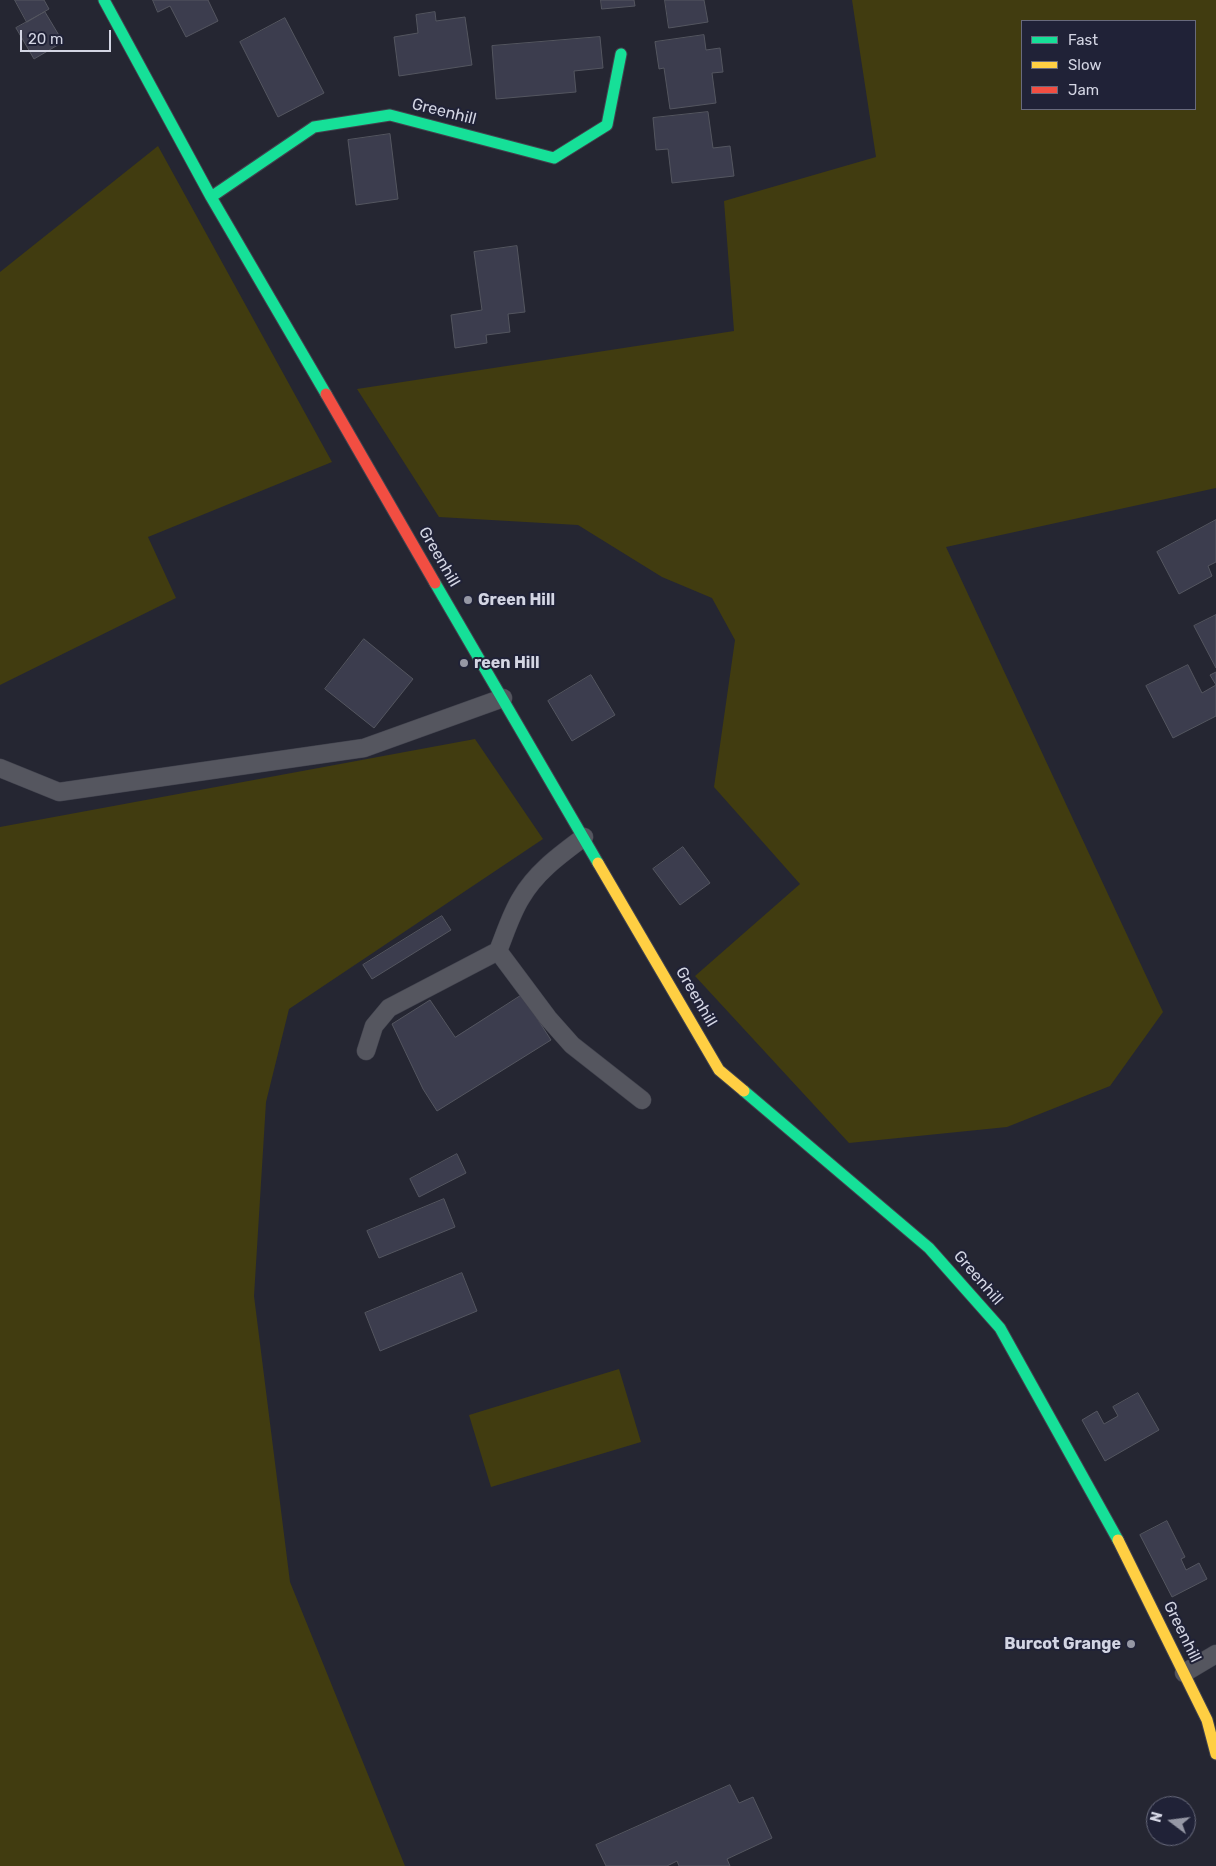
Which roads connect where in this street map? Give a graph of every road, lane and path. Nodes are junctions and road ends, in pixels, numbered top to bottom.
1 (104, 0) edge
2 (621, 54) dead end
3 (211, 197) junction
4 (502, 698) junction
5 (0, 768) edge
6 (584, 837) junction
7 (498, 951) junction
8 (366, 1051) dead end
9 (642, 1100) dead end
10 (1216, 1654) edge
11 (1184, 1673) junction
12 (1216, 1754) edge

1 - 3 street, Greenhill
2 - 3 street, Greenhill
3 - 4 street, Greenhill
4 - 5 lane
4 - 6 street, Greenhill
6 - 7 lane
6 - 11 street, Greenhill
7 - 8 lane
7 - 9 lane
10 - 11 lane
11 - 12 street, Greenhill

